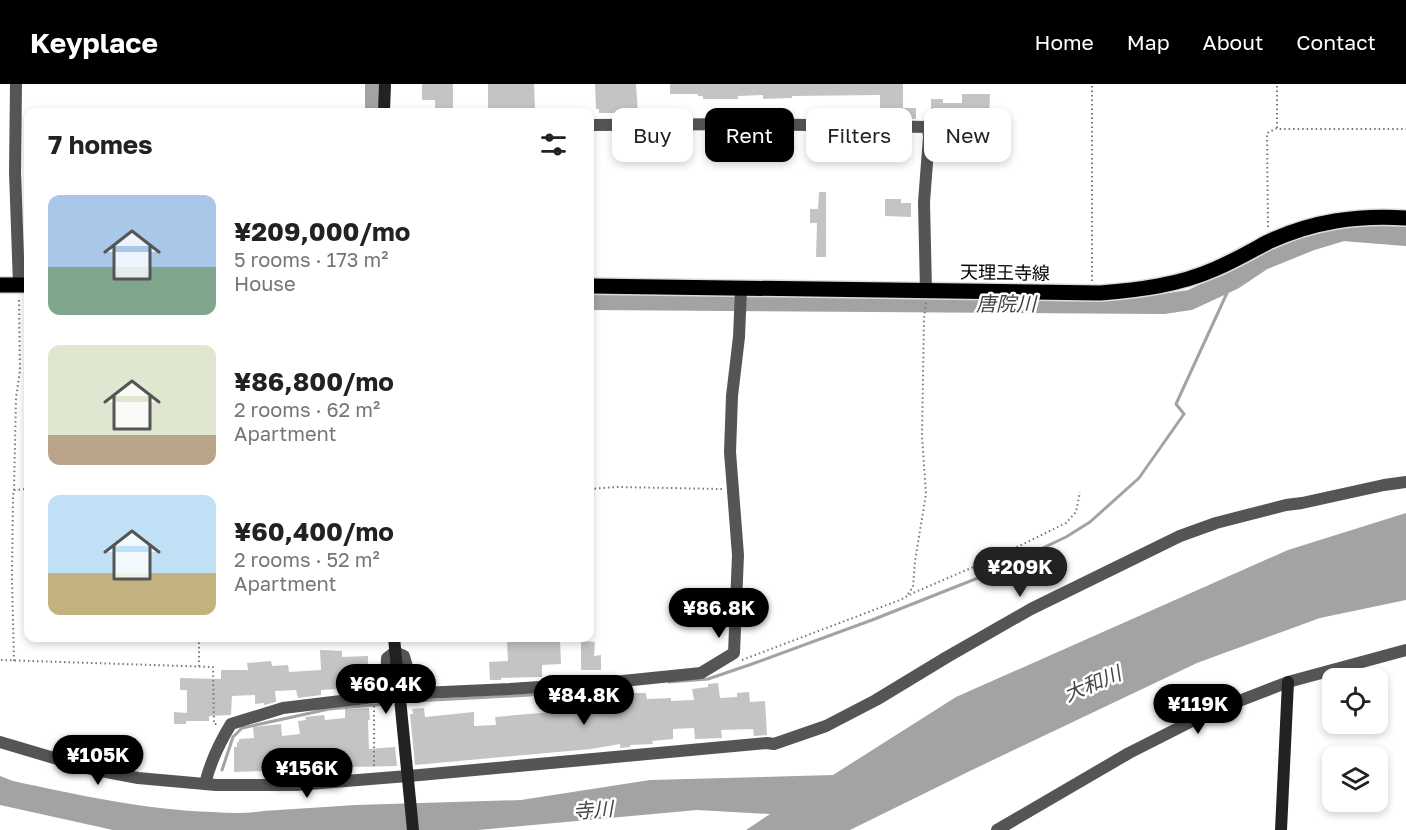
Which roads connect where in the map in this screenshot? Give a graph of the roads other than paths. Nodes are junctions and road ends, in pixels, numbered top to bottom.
1 (16, 84) edge
2 (385, 84) edge
3 (384, 108) edge
4 (594, 125) edge
5 (1406, 218) edge
6 (0, 285) edge
7 (24, 285) edge
8 (594, 286) edge
9 (741, 289) junction
10 (926, 291) junction
11 (1406, 482) edge
12 (394, 642) edge
13 (1406, 650) edge
14 (395, 652) junction
15 (1288, 682) junction
16 (0, 742) edge
17 (407, 777) junction
18 (205, 784) junction
19 (413, 830) edge
20 (998, 830) edge
21 (1281, 830) edge

1 - 7 street
2 - 3 street
4 - 10 street
5 - 10 main road, 天理王寺線
6 - 7 main road
8 - 9 main road, 天理王寺線
9 - 10 main road, 天理王寺線
9 - 14 street
11 - 17 street
12 - 14 street
13 - 15 street
14 - 17 street
14 - 18 street
15 - 20 street
15 - 21 street
16 - 18 street
17 - 18 street
17 - 19 street

